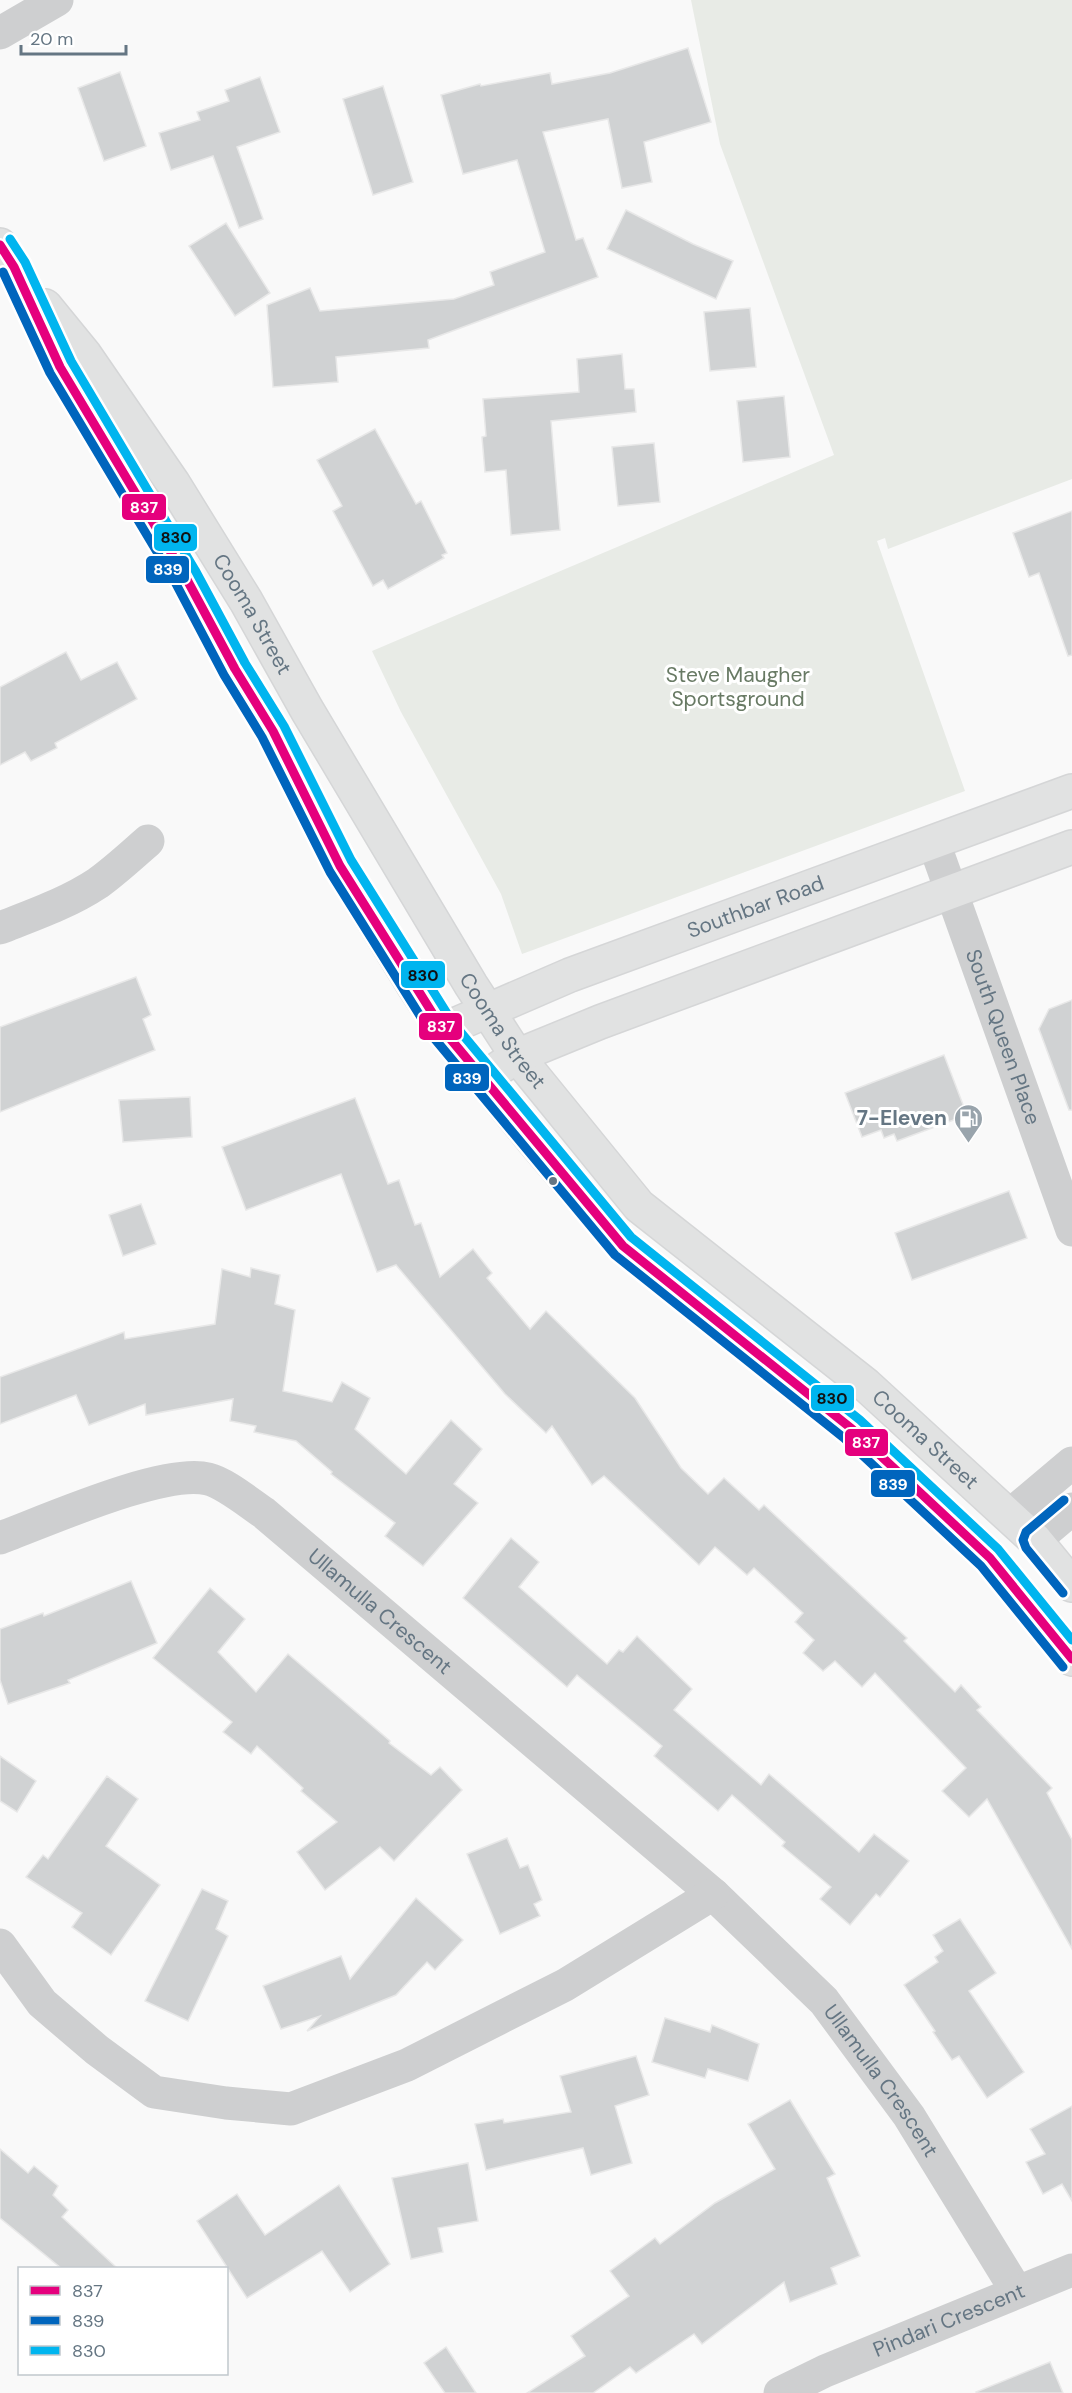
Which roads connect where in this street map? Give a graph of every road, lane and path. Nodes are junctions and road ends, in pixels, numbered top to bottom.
1 (57, 0) edge
2 (0, 33) edge
3 (7, 256) edge
4 (307, 710) junction
5 (273, 731) junction
6 (1072, 791) edge
7 (148, 841) dead end
8 (934, 843) junction
9 (1072, 847) edge
10 (951, 891) junction
11 (0, 928) edge
12 (488, 1010) junction
13 (443, 1030) junction
14 (517, 1056) junction
15 (482, 1078) junction
16 (1072, 1230) edge
17 (1072, 1463) edge
18 (1072, 1509) edge
19 (1009, 1516) junction
20 (0, 1538) edge
21 (1035, 1540) junction
22 (990, 1558) junction
23 (1072, 1585) edge
24 (1072, 1659) edge
25 (712, 1894) junction
26 (0, 1945) edge
27 (1072, 2270) edge
28 (1017, 2292) junction
29 (832, 2382) edge
30 (780, 2393) edge

1 - 2 street
3 - 4 main road, Cooma Street
3 - 5 main road, Cooma Street
4 - 5 main road
4 - 12 main road, Cooma Street
5 - 13 main road, Cooma Street
6 - 8 main road, Southbar Road
7 - 11 street
8 - 10 street, South Queen Place
8 - 12 main road, Southbar Road
9 - 10 main road
10 - 14 main road
10 - 16 street, South Queen Place
12 - 13 main road, Southbar Road
12 - 14 main road, Cooma Street
13 - 15 main road, Cooma Street
14 - 15 main road
14 - 19 main road, Cooma Street
15 - 22 main road, Cooma Street
17 - 19 street
18 - 21 street
19 - 21 main road, Cooma Street
19 - 22 main road
20 - 25 street, Ullamulla Crescent
21 - 22 main road
21 - 23 main road, Cooma Street
22 - 24 main road, Cooma Street
25 - 26 street
25 - 28 street, Ullamulla Crescent
27 - 28 street, Pindari Crescent
28 - 29 street, Pindari Crescent
29 - 30 street, Pindari Crescent

